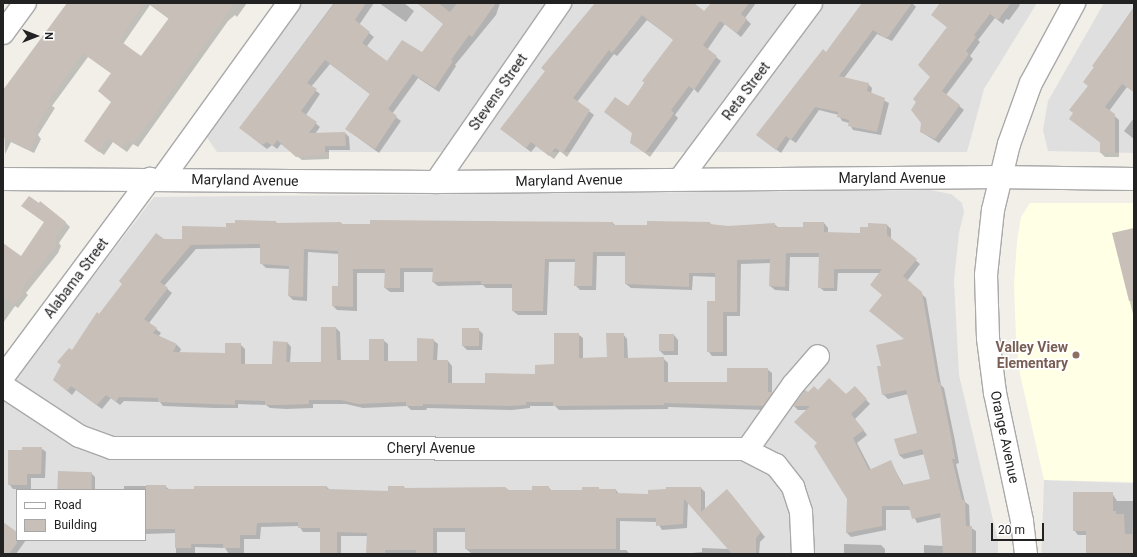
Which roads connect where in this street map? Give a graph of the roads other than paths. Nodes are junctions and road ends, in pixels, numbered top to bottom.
1 (25, 3) edge
2 (289, 3) edge
3 (560, 3) edge
4 (811, 3) edge
5 (1074, 3) edge
6 (3, 33) edge
7 (1001, 177) junction
8 (3, 179) edge
9 (156, 179) junction
10 (680, 179) junction
11 (1134, 179) edge
12 (436, 182) junction
13 (818, 356) dead end
14 (3, 377) edge
15 (3, 386) edge
16 (747, 450) junction
17 (802, 554) edge
18 (1026, 554) edge

1 - 6 street
2 - 9 street, Alabama Street
3 - 12 street, Stevens Street
4 - 10 street, Reta Street
5 - 7 street, Orange Avenue
7 - 10 street, Maryland Avenue
7 - 11 street, Maryland Avenue
7 - 18 street, Orange Avenue
8 - 9 street, Maryland Avenue
9 - 12 street, Maryland Avenue
9 - 14 street, Alabama Street
10 - 12 street, Maryland Avenue
13 - 16 street
15 - 16 street, Cheryl Avenue
16 - 17 street, Cheryl Avenue

